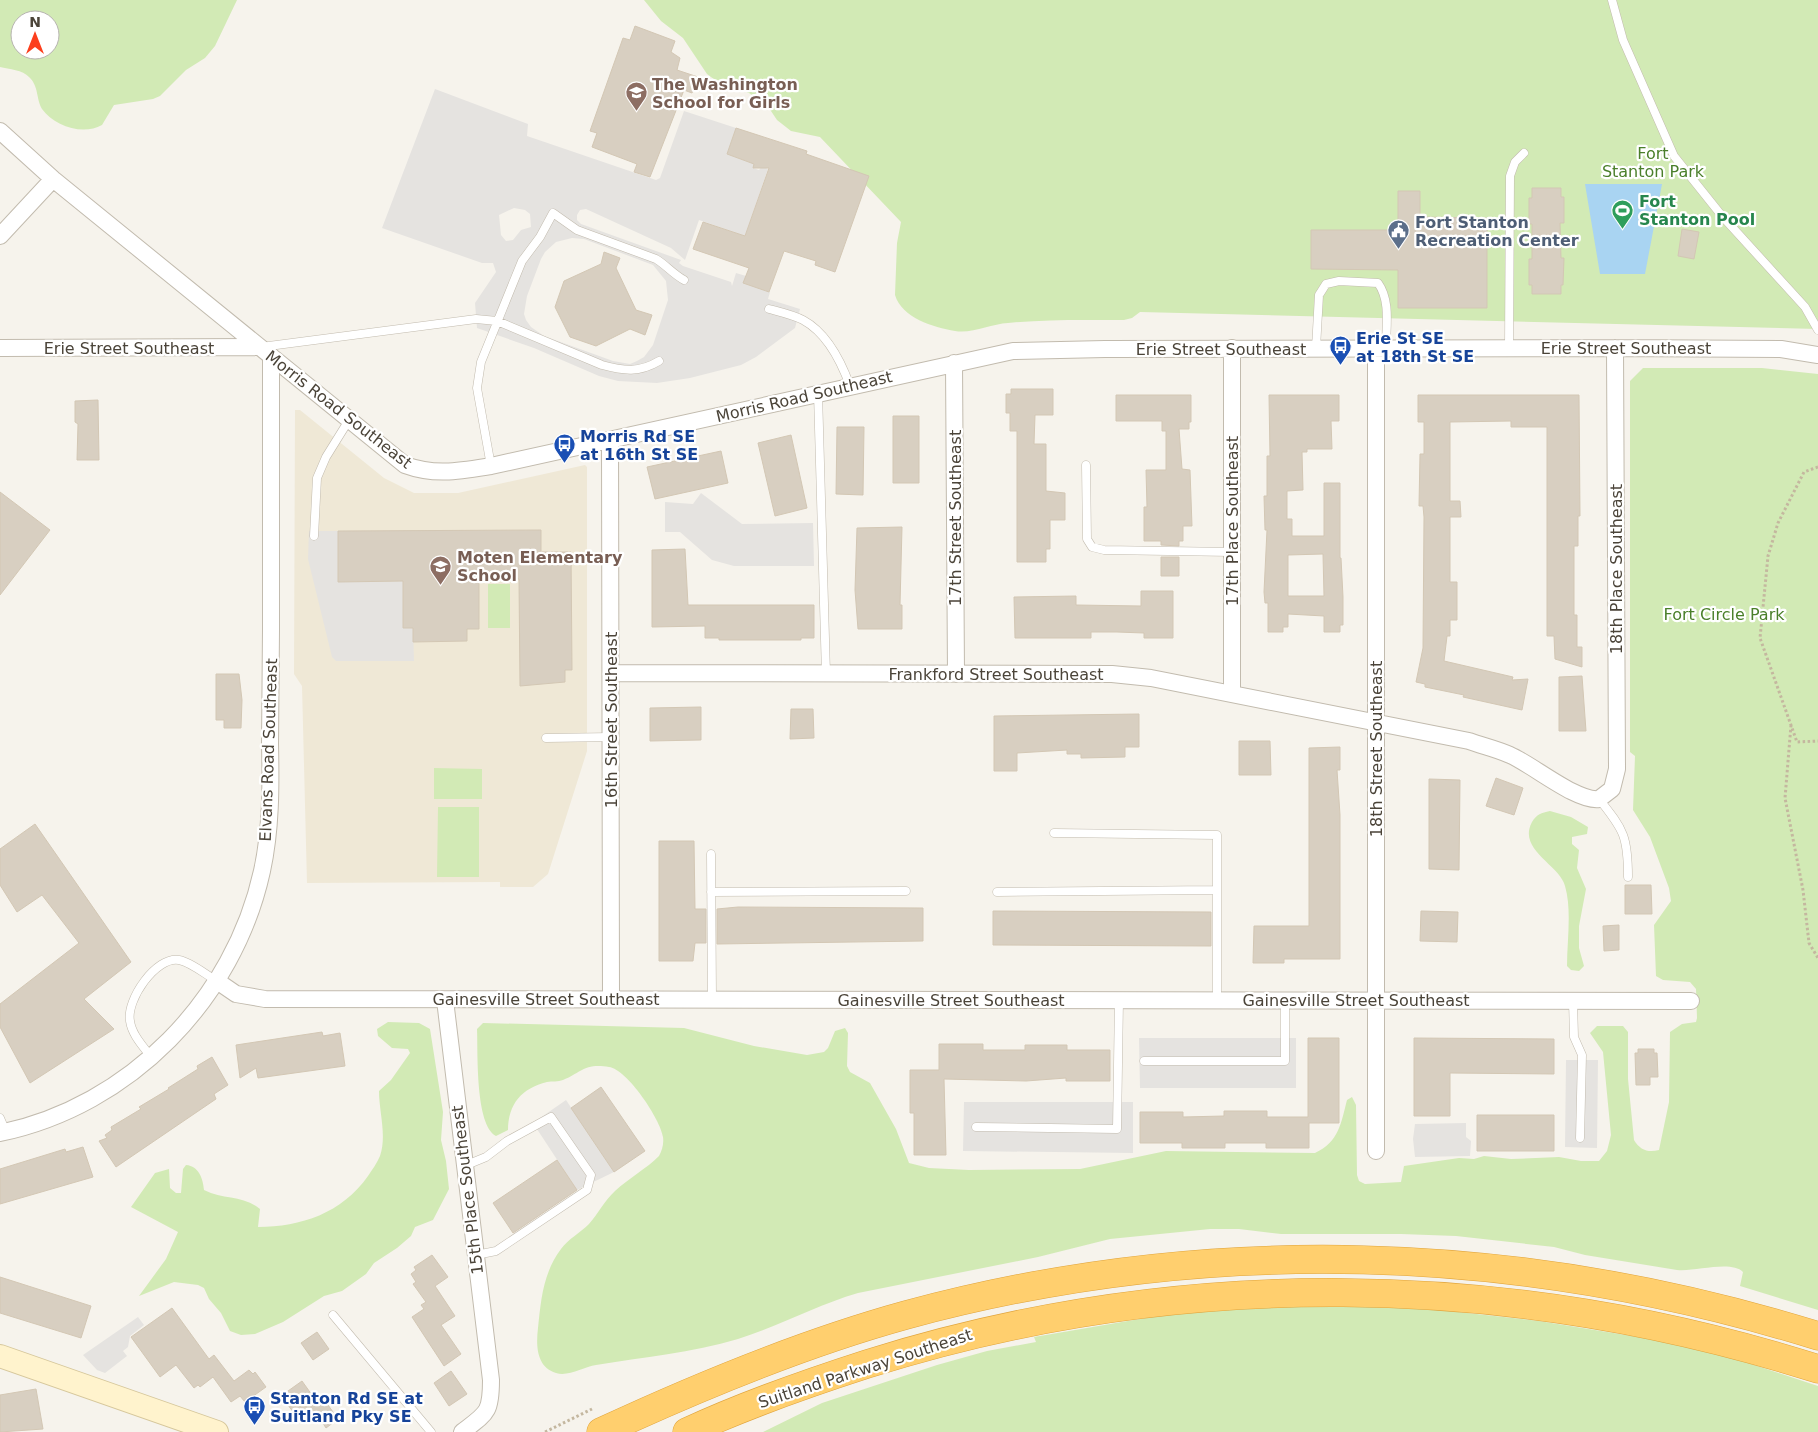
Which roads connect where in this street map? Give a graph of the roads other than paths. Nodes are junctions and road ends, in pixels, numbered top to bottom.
1 (1612, 0) edge
2 (0, 131) edge
3 (1524, 153) dead end
4 (53, 179) junction
5 (0, 236) edge
6 (684, 280) dead end
7 (769, 308) dead end
8 (497, 321) junction
9 (1818, 330) edge
10 (0, 348) edge
11 (1232, 348) junction
12 (1316, 348) junction
13 (1381, 348) junction
14 (1509, 348) junction
15 (1615, 348) junction
16 (265, 352) junction
17 (1818, 355) edge
18 (659, 360) dead end
19 (954, 363) junction
20 (850, 386) junction
21 (818, 393) junction
22 (349, 420) junction
23 (610, 440) junction
24 (491, 466) junction
25 (1086, 466) dead end
26 (314, 536) dead end
27 (1232, 552) junction
28 (611, 673) junction
29 (826, 674) junction
30 (956, 674) junction
31 (1232, 693) junction
32 (1376, 722) junction
33 (610, 736) junction
34 (546, 738) dead end
35 (1605, 794) junction
36 (1054, 833) dead end
37 (711, 854) dead end
38 (1628, 877) dead end
39 (1218, 890) junction
40 (906, 891) dead end
41 (711, 892) junction
42 (998, 892) dead end
43 (217, 981) junction
44 (610, 999) junction
45 (712, 999) junction
46 (1217, 999) junction
47 (444, 1000) junction
48 (1119, 1000) junction
49 (1285, 1000) junction
50 (1377, 1000) junction
51 (1573, 1000) junction
52 (1690, 1001) dead end
53 (151, 1057) junction
54 (1144, 1061) dead end
55 (976, 1127) dead end
56 (2, 1128) edge
57 (1580, 1138) dead end
58 (1376, 1150) dead end
59 (464, 1166) junction
60 (475, 1256) junction
61 (334, 1315) dead end
62 (1818, 1336) edge
63 (0, 1356) edge
64 (1818, 1369) edge
65 (217, 1432) edge
66 (431, 1432) edge
67 (462, 1432) edge
68 (601, 1432) edge
69 (687, 1432) edge

1 - 9 lane
2 - 4 street, Morris Road Southeast
3 - 14 lane
4 - 5 street
4 - 16 street, Morris Road Southeast
6 - 8 lane
7 - 20 lane
8 - 16 lane
8 - 18 lane
8 - 24 lane
10 - 16 street, Erie Street Southeast
11 - 12 street, Erie Street Southeast
11 - 19 street, Erie Street Southeast
11 - 27 street, 17th Place Southeast
12 - 13 street, Erie Street Southeast
12 - 13 lane
13 - 14 street, Erie Street Southeast
13 - 32 street, 18th Street Southeast
14 - 15 street, Erie Street Southeast
15 - 17 street, Erie Street Southeast
15 - 35 street, 18th Place Southeast
16 - 22 street, Morris Road Southeast
16 - 43 street, Elvans Road Southeast
19 - 20 street, Morris Road Southeast
19 - 30 street, 17th Street Southeast
20 - 21 street, Morris Road Southeast
21 - 23 street, Morris Road Southeast
21 - 29 lane
22 - 24 street, Morris Road Southeast
22 - 26 lane
23 - 24 street, Morris Road Southeast
23 - 28 street, 16th Street Southeast
25 - 27 lane
27 - 31 street, 17th Place Southeast
28 - 29 street, Frankford Street Southeast
28 - 33 street, 16th Street Southeast
29 - 30 street, Frankford Street Southeast
30 - 31 street, Frankford Street Southeast
31 - 32 street, Frankford Street Southeast
32 - 35 street
32 - 50 street, 18th Street Southeast
33 - 34 lane
33 - 44 street, 16th Street Southeast
35 - 38 lane
36 - 39 lane
37 - 41 lane
39 - 42 lane
39 - 46 lane
40 - 41 lane
41 - 45 lane
43 - 47 street, Gainesville Street Southeast
43 - 53 street, Elvans Road Southeast
43 - 53 lane
44 - 45 street, Gainesville Street Southeast
44 - 47 street, Gainesville Street Southeast
45 - 48 street, Gainesville Street Southeast
46 - 48 street, Gainesville Street Southeast
46 - 49 street, Gainesville Street Southeast
47 - 59 street, 15th Place Southeast
48 - 55 lane
49 - 50 street, Gainesville Street Southeast
49 - 54 lane
50 - 51 street, Gainesville Street Southeast
50 - 58 street, 18th Street Southeast
51 - 52 street, Gainesville Street Southeast
51 - 57 lane
53 - 56 street, Elvans Road Southeast
59 - 60 street, 15th Place Southeast
59 - 60 lane
60 - 67 street, 15th Place Southeast
61 - 66 lane
62 - 68 highway, Suitland Parkway Southeast
63 - 65 street
64 - 69 highway, Suitland Parkway Southeast

